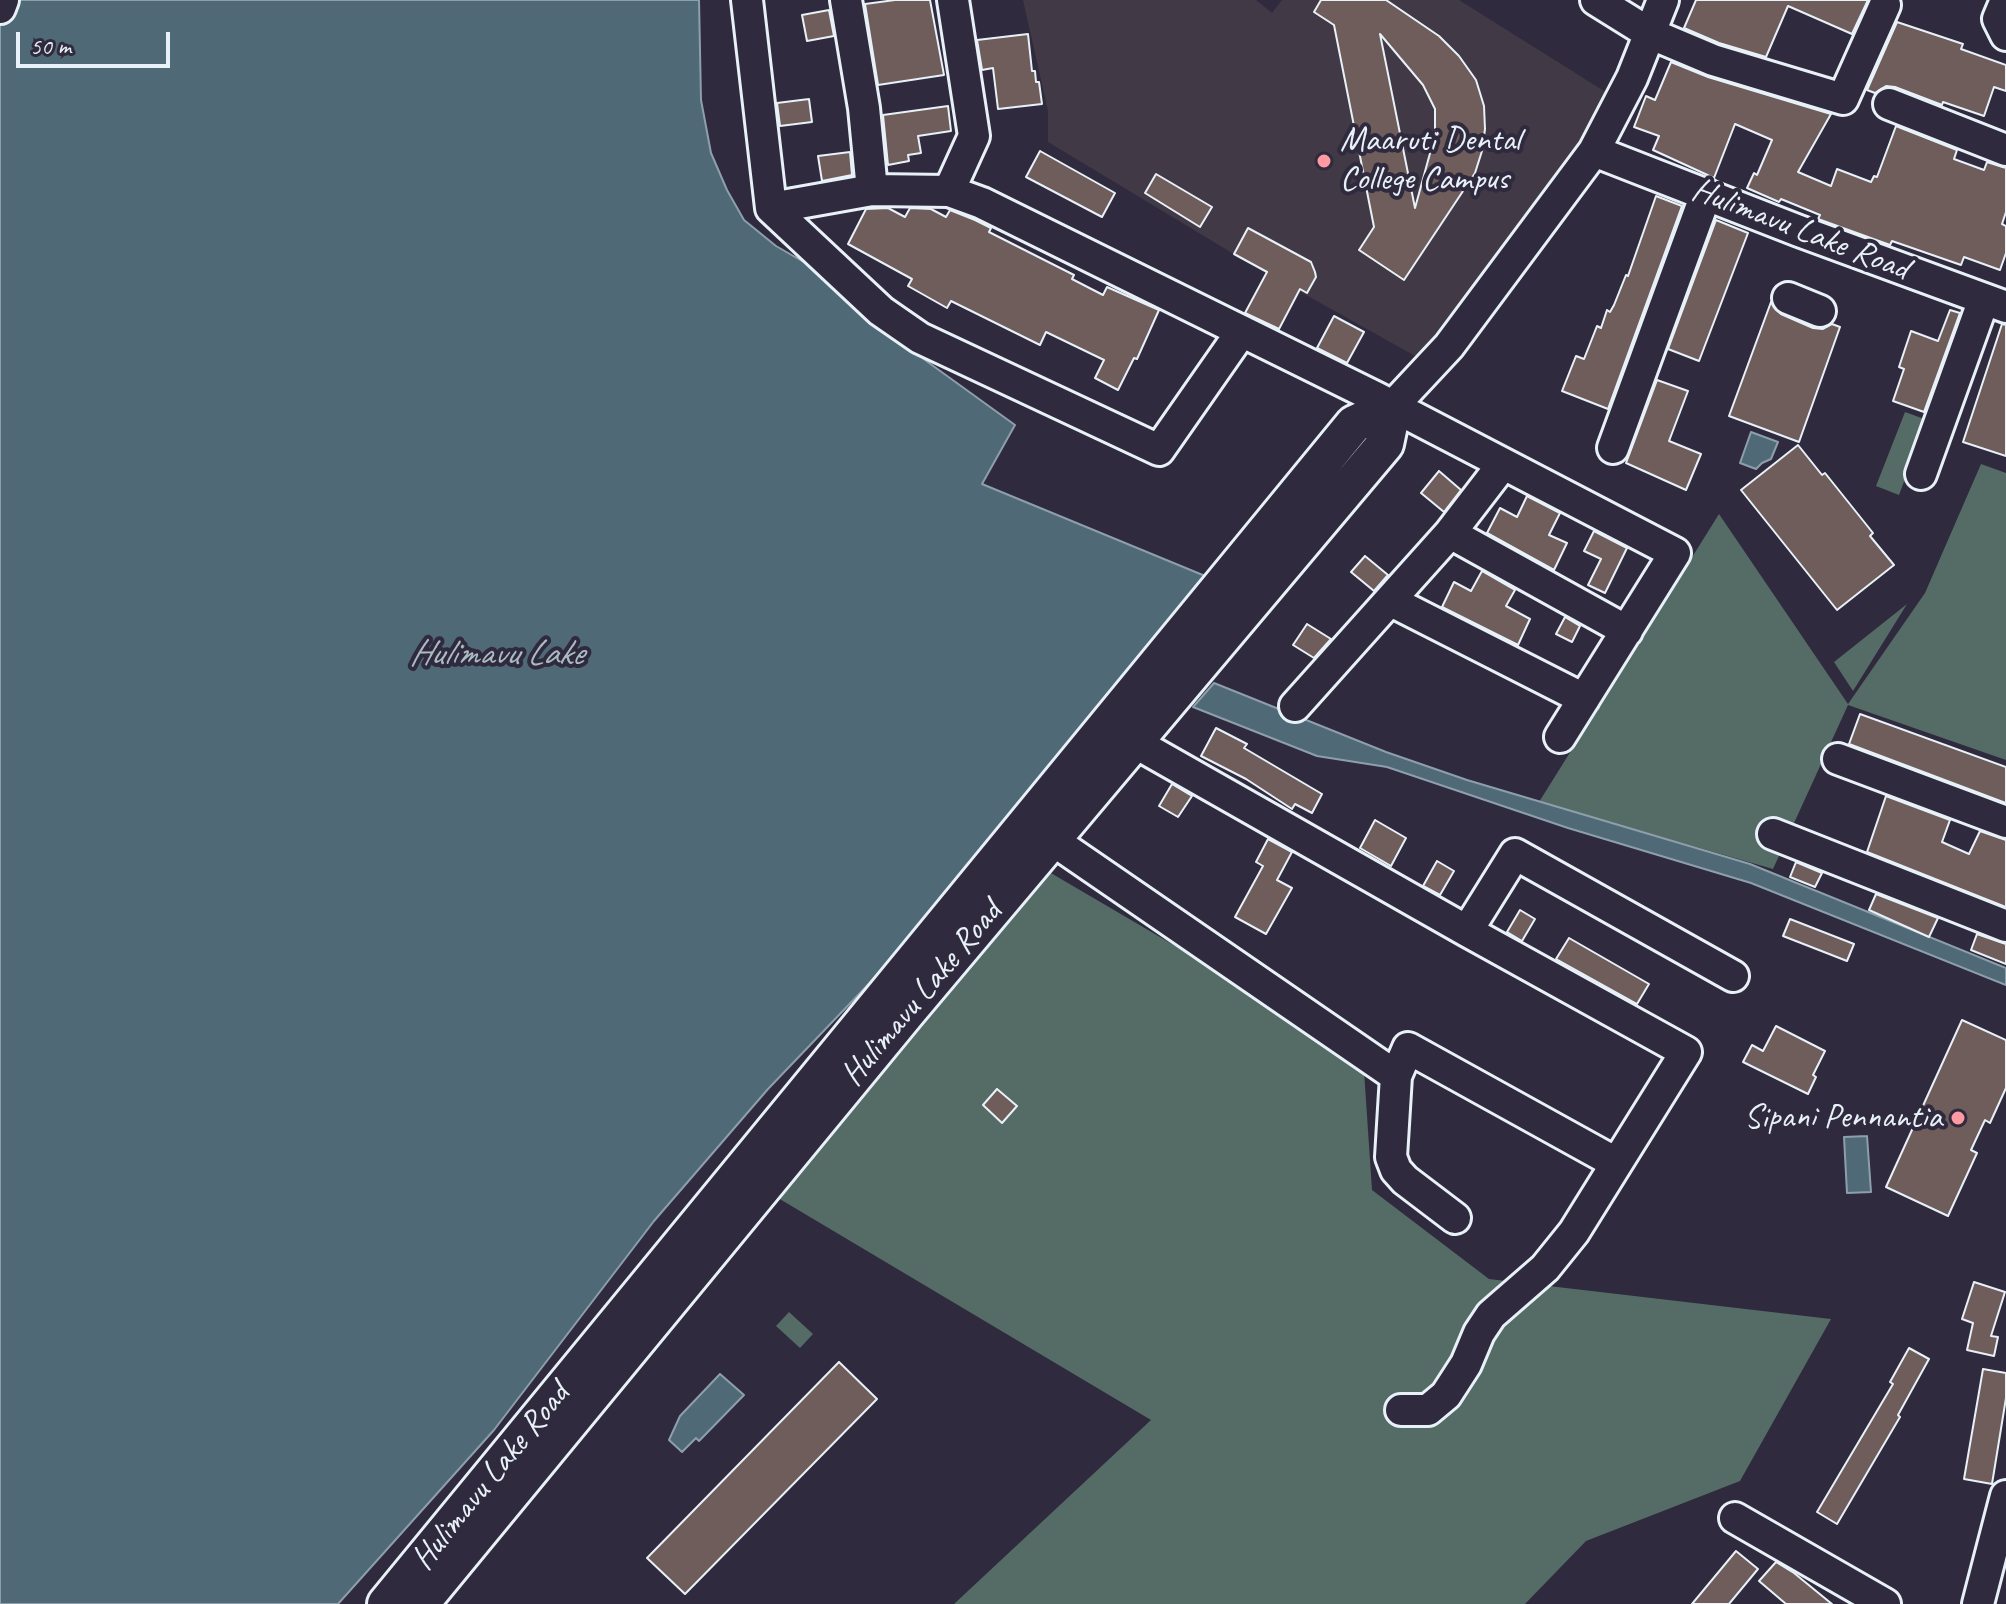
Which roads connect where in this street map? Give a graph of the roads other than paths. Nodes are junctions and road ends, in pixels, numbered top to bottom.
1 (3, 0) edge
2 (747, 0) edge
3 (846, 0) edge
4 (953, 0) edge
5 (1596, 0) edge
6 (1663, 0) edge
7 (2006, 0) edge
8 (1885, 5) dead end
9 (0, 8) edge
10 (1649, 33) junction
11 (2006, 35) edge
12 (1889, 104) dead end
13 (2006, 150) edge
14 (1594, 151) junction
15 (872, 190) junction
16 (949, 191) junction
17 (1706, 194) junction
18 (771, 208) junction
19 (1788, 298) dead end
20 (1995, 303) edge
21 (1820, 311) dead end
22 (1242, 331) junction
23 (1404, 395) junction
24 (1613, 448) dead end
25 (1503, 464) junction
26 (1921, 474) dead end
27 (1450, 533) junction
28 (1391, 601) junction
29 (1627, 631) junction
30 (1584, 699) junction
31 (1295, 706) dead end
32 (1122, 732) junction
33 (1560, 737) dead end
34 (1838, 759) dead end
35 (2006, 822) edge
36 (1773, 834) dead end
37 (1051, 839) junction
38 (2006, 926) edge
39 (1467, 931) junction
40 (1733, 976) dead end
41 (1396, 1076) junction
42 (1616, 1163) junction
43 (1455, 1218) dead end
44 (1401, 1410) dead end
45 (2006, 1496) edge
46 (1735, 1518) dead end
47 (386, 1604) edge
48 (420, 1604) edge
49 (1885, 1604) edge
50 (1978, 1604) edge

1 - 9 street
2 - 18 street
3 - 15 street
4 - 16 street
5 - 10 street
6 - 10 street
7 - 11 street
8 - 10 street
10 - 14 street
12 - 13 street
14 - 17 street, Hulimavu Lake Road
14 - 23 street
15 - 16 street
15 - 18 street
16 - 22 street
17 - 20 street, Hulimavu Lake Road
17 - 24 street
18 - 22 street
19 - 21 street
20 - 26 street
22 - 23 street
23 - 25 street
23 - 32 main road, Hulimavu Lake Road
25 - 27 street
25 - 29 street
27 - 28 street
27 - 29 street
28 - 30 street
28 - 31 street
29 - 30 street
30 - 33 street
32 - 37 main road, Hulimavu Lake Road
32 - 39 street
32 - 47 main road, Hulimavu Lake Road
34 - 35 street
36 - 38 street
37 - 41 street
37 - 48 main road, Hulimavu Lake Road
39 - 40 street
39 - 42 street
41 - 42 street
41 - 43 street
42 - 44 street
45 - 50 street
46 - 49 street

